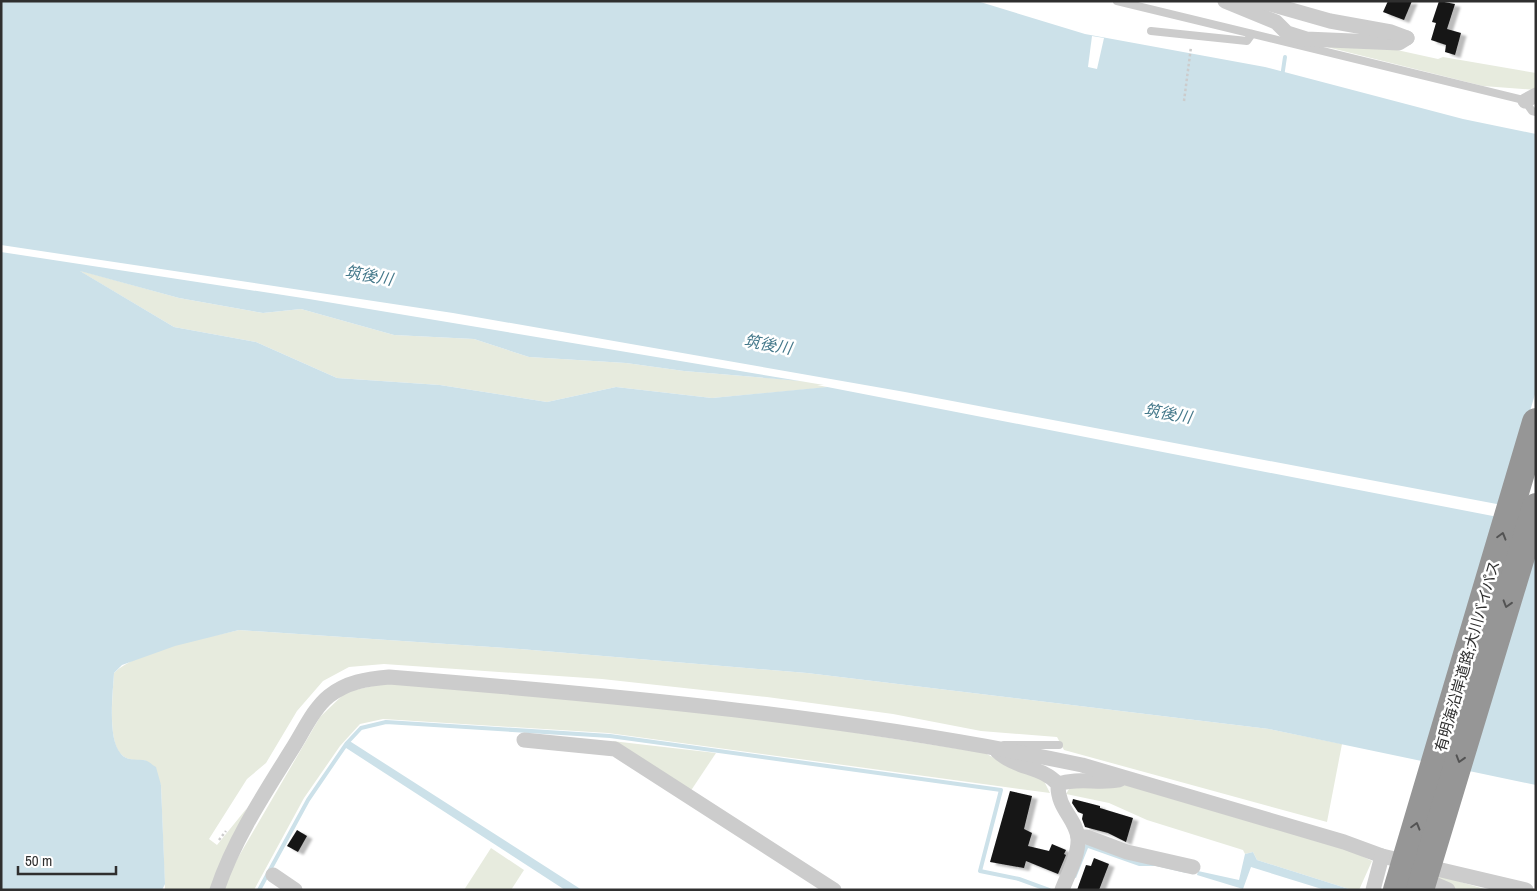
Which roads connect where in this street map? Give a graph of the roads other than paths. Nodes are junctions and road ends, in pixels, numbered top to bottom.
1 (1117, 1) edge
2 (1225, 1) edge
3 (1151, 32) dead end
4 (1252, 34) junction
5 (1305, 42) junction
6 (1532, 99) edge
7 (1536, 112) edge
8 (1536, 422) edge
9 (1536, 507) edge
10 (524, 740) dead end
11 (1059, 745) dead end
12 (996, 750) junction
13 (1125, 780) junction
14 (1058, 784) junction
15 (1078, 837) junction
16 (1382, 856) junction
17 (1193, 867) dead end
18 (273, 875) dead end
19 (217, 890) edge
20 (295, 890) edge
21 (834, 890) edge
22 (1062, 890) edge
23 (1373, 890) edge
24 (1398, 890) edge
25 (1420, 890) edge
26 (1448, 890) edge
27 (1526, 890) edge

1 - 4 lane
2 - 5 street
2 - 5 street
3 - 4 lane
4 - 5 lane
5 - 6 lane
6 - 7 lane
24 -> 8 highway, 有明海沿岸道路;大川バイパス, bridge
9 -> 25 highway, 有明海沿岸道路;大川バイパス, bridge
10 - 21 street
11 - 12 lane
12 - 13 street
12 - 14 street
12 - 19 street
13 - 14 street
13 - 16 street
14 - 15 street
15 - 17 street
15 - 22 street
16 - 23 street
16 - 26 street
16 - 27 street
18 - 20 street

